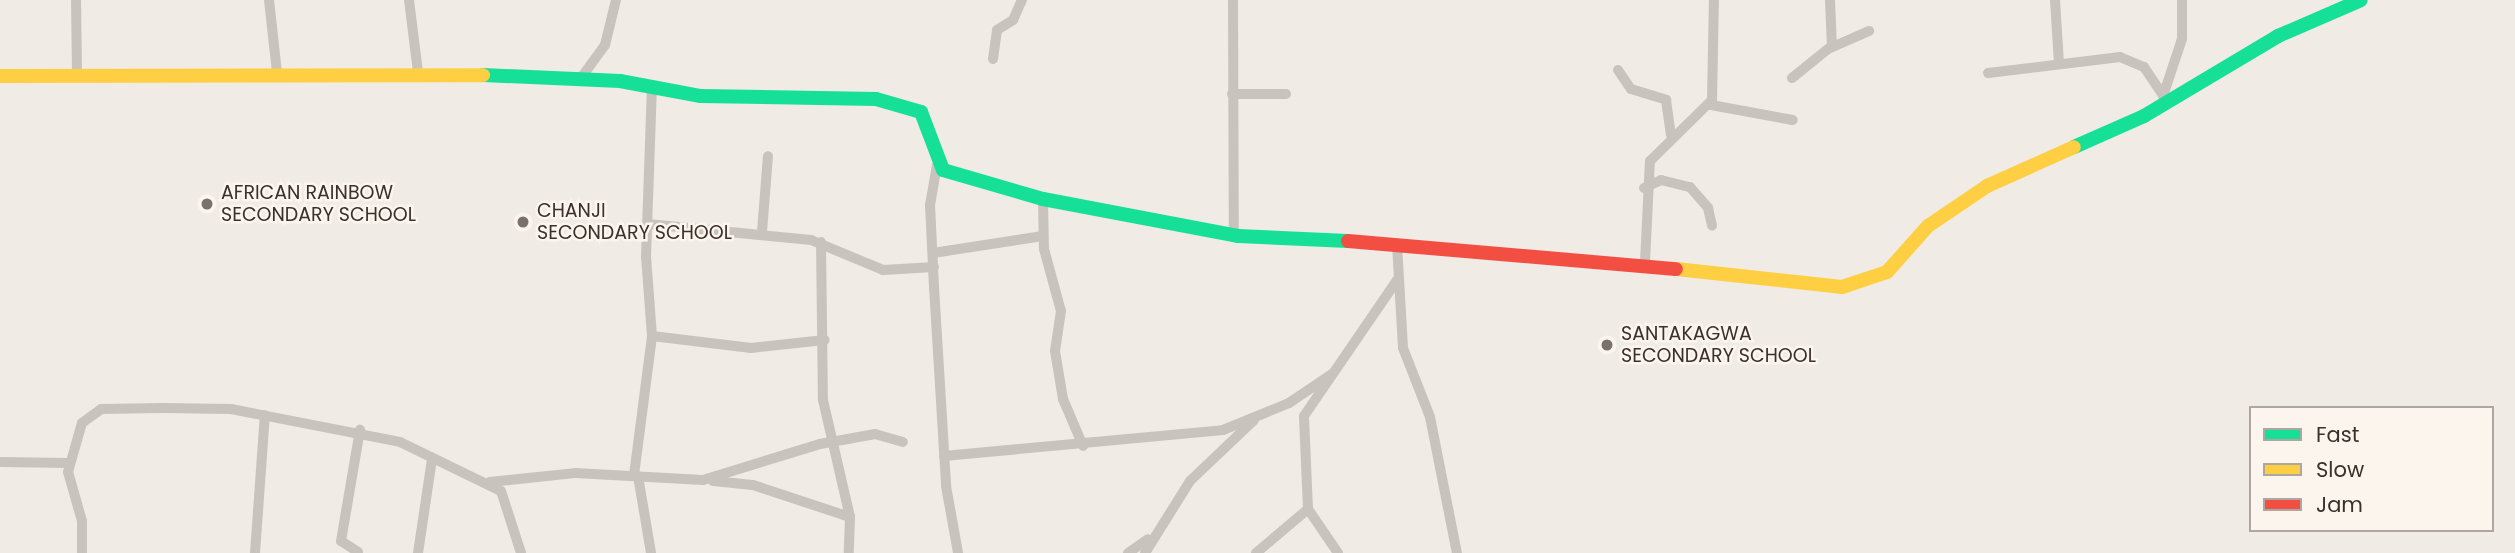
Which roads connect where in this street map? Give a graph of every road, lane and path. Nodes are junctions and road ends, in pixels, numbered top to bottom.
1 (76, 0) edge
2 (269, 0) edge
3 (409, 0) edge
4 (615, 0) edge
5 (1022, 0) edge
6 (1233, 0) edge
7 (1714, 0) edge
8 (1830, 0) edge
9 (2055, 0) edge
10 (2182, 0) edge
11 (2361, 0) edge
12 (1869, 31) dead end
13 (1832, 47) junction
14 (993, 59) dead end
15 (2059, 63) junction
16 (1618, 70) dead end
17 (277, 72) junction
18 (418, 72) junction
19 (1987, 73) dead end
20 (0, 76) edge
21 (77, 76) junction
22 (581, 78) junction
23 (1792, 78) dead end
24 (652, 88) junction
25 (1233, 94) junction
26 (1286, 94) dead end
27 (2163, 100) junction
28 (1711, 105) junction
29 (1793, 120) dead end
30 (1671, 135) junction
31 (768, 156) dead end
32 (937, 164) junction
33 (1644, 188) junction
34 (1043, 199) junction
35 (648, 224) junction
36 (1712, 226) dead end
37 (762, 232) junction
38 (1234, 235) junction
39 (1043, 236) junction
40 (821, 242) junction
41 (1397, 244) junction
42 (933, 253) junction
43 (1645, 262) junction
44 (934, 267) junction
45 (1397, 280) junction
46 (652, 336) junction
47 (825, 340) junction
48 (1332, 374) junction
49 (265, 415) junction
50 (1256, 418) junction
51 (360, 430) junction
52 (902, 442) dead end
53 (832, 444) junction
54 (1083, 446) junction
55 (944, 456) junction
56 (432, 459) junction
57 (0, 463) edge
58 (69, 463) junction
59 (636, 476) junction
60 (703, 480) junction
61 (490, 482) junction
62 (1308, 509) junction
63 (850, 517) junction
64 (1148, 539) junction
65 (358, 552) edge
66 (82, 553) edge
67 (255, 553) edge
68 (418, 553) edge
69 (521, 553) edge
70 (651, 553) edge
71 (849, 553) edge
72 (958, 553) edge
73 (1128, 553) edge
74 (1145, 553) edge
75 (1256, 553) edge
76 (1338, 553) edge
77 (1457, 553) edge

1 - 21 street
2 - 17 street
3 - 18 street
4 - 22 street
5 - 14 street
6 - 25 street
7 - 28 street
8 - 13 street
9 - 15 street
10 - 27 street
11 - 27 street
12 - 13 street
13 - 23 street
15 - 19 street
15 - 27 street
16 - 30 street
17 - 18 street
17 - 21 street
18 - 22 street
20 - 21 street
22 - 24 street
24 - 32 street
24 - 35 street
25 - 26 street
25 - 38 street
27 - 43 street
28 - 29 street
28 - 30 street
30 - 33 street
31 - 37 street
32 - 34 street
32 - 42 street
33 - 36 street
33 - 43 street
34 - 38 street
34 - 39 street
35 - 37 street
35 - 46 street
37 - 40 street
38 - 41 street
39 - 42 street
39 - 54 street
40 - 44 street
40 - 47 street
41 - 43 street
41 - 45 street
42 - 44 street
44 - 55 street
45 - 48 street
45 - 77 street
46 - 47 street
46 - 59 street
47 - 53 street
48 - 50 street
48 - 62 street
49 - 51 street
49 - 58 street
49 - 67 street
50 - 54 street
50 - 64 street
51 - 56 street
51 - 65 street
52 - 53 street
53 - 60 street
53 - 63 street
54 - 55 street
55 - 72 street
56 - 61 street
56 - 68 street
57 - 58 street
58 - 66 street
59 - 60 street
59 - 61 street
59 - 70 street
60 - 63 street
61 - 69 street
62 - 75 street
62 - 76 street
63 - 71 street
64 - 73 street
64 - 74 street

